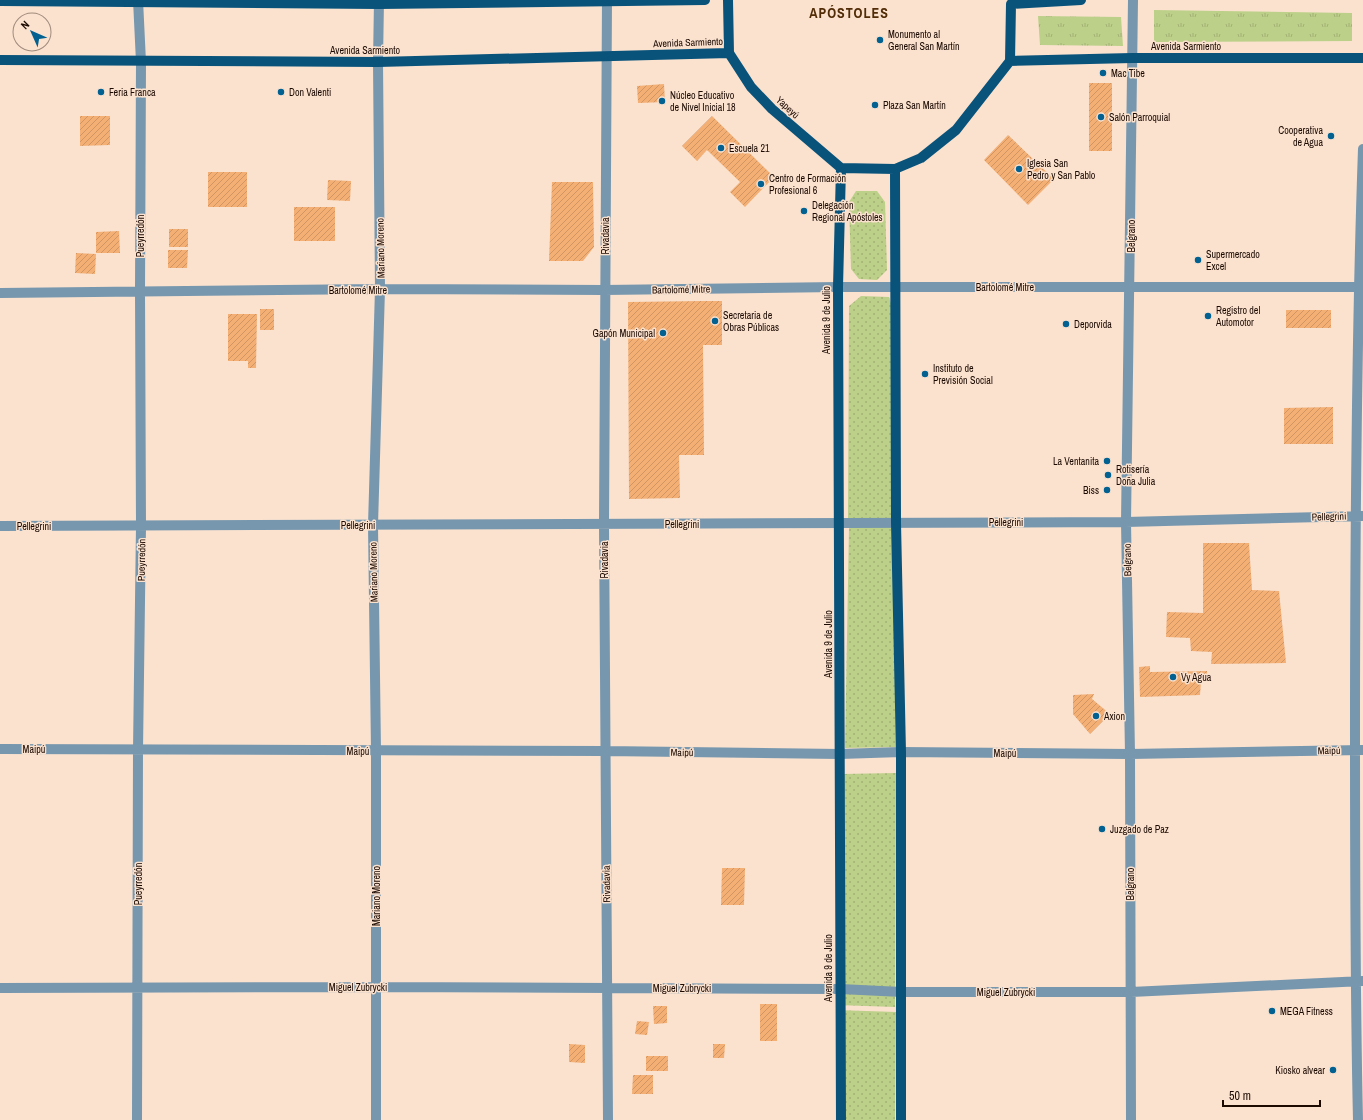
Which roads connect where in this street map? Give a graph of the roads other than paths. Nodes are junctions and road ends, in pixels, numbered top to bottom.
1 (705, 0) edge
2 (728, 0) edge
3 (1081, 0) edge
4 (1133, 0) edge
5 (0, 1) edge
6 (138, 1) edge
7 (607, 1) edge
8 (379, 2) edge
9 (1010, 2) edge
10 (729, 53) junction
11 (606, 57) junction
12 (1132, 58) junction
13 (1363, 58) edge
14 (0, 60) edge
15 (1010, 61) junction
16 (142, 62) junction
17 (378, 62) junction
18 (1363, 149) edge
19 (841, 168) junction
20 (895, 170) junction
21 (838, 287) junction
22 (897, 287) junction
23 (1131, 287) junction
24 (1360, 287) edge
25 (380, 289) junction
26 (604, 290) junction
27 (140, 292) junction
28 (0, 293) edge
29 (1359, 516) edge
30 (1126, 522) junction
31 (839, 523) junction
32 (896, 523) junction
33 (604, 524) junction
34 (373, 525) junction
35 (0, 526) edge
36 (141, 526) junction
37 (0, 749) edge
38 (138, 750) junction
39 (1359, 750) edge
40 (376, 751) junction
41 (605, 751) junction
42 (901, 752) junction
43 (840, 754) junction
44 (1130, 754) junction
45 (1359, 981) edge
46 (376, 987) junction
47 (0, 988) edge
48 (138, 988) junction
49 (607, 988) junction
50 (840, 989) junction
51 (902, 992) junction
52 (1131, 992) junction
53 (137, 1120) edge
54 (376, 1120) edge
55 (608, 1120) edge
56 (841, 1120) edge
57 (901, 1120) edge
58 (1131, 1120) edge
59 (1358, 1120) edge

1 - 7 main road
2 - 10 main road
3 - 9 main road
4 - 12 street, Belgrano
5 - 6 main road
6 - 8 main road
6 - 16 street, Pueyrredón
7 - 8 main road
7 - 11 street, Rivadavia
8 - 17 street, Mariano Moreno
9 - 15 main road
10 - 11 main road, Avenida Sarmiento
10 - 19 main road, Yapeyú
11 - 17 main road, Avenida Sarmiento
11 - 26 street, Rivadavia
12 - 13 main road, Avenida Sarmiento
12 - 15 main road, Avenida Sarmiento
12 - 23 street, Belgrano
14 - 16 main road, Avenida Sarmiento
15 - 20 main road
16 - 17 main road, Avenida Sarmiento
16 - 27 street, Pueyrredón
17 - 25 street, Mariano Moreno
18 - 24 street
19 - 20 main road
19 - 21 main road, Avenida 9 de Julio
20 - 22 main road
21 - 22 street, Bartolomé Mitre
21 - 26 street, Bartolomé Mitre
21 - 31 main road, Avenida 9 de Julio
22 - 23 street, Bartolomé Mitre
22 - 32 main road
23 - 24 street, Bartolomé Mitre
23 - 30 street, Belgrano
24 - 29 street
25 - 26 street, Bartolomé Mitre
25 - 27 street, Bartolomé Mitre
25 - 34 street, Mariano Moreno
26 - 33 street, Rivadavia
27 - 28 street, Bartolomé Mitre
27 - 36 street, Pueyrredón
29 - 30 street, Pellegrini
29 - 39 street
30 - 32 street, Pellegrini
30 - 44 street, Belgrano
31 - 32 street, Pellegrini
31 - 33 street, Pellegrini
31 - 43 main road, Avenida 9 de Julio
32 - 42 main road
33 - 34 street, Pellegrini
33 - 41 street, Rivadavia
34 - 36 street, Pellegrini
34 - 40 street, Mariano Moreno
35 - 36 street, Pellegrini
36 - 38 street, Pueyrredón
37 - 38 street, Maipú
38 - 40 street, Maipú
38 - 48 street, Pueyrredón
39 - 44 street, Maipú
39 - 45 street
40 - 41 street, Maipú
40 - 46 street, Mariano Moreno
41 - 43 street, Maipú
41 - 49 street, Rivadavia
42 - 43 street, Maipú
42 - 44 street, Maipú
42 - 51 main road
43 - 50 main road, Avenida 9 de Julio
44 - 52 street, Belgrano
45 - 52 street, Miguel Zubrycki
45 - 59 street
46 - 48 street, Miguel Zubrycki
46 - 49 street, Miguel Zubrycki
46 - 54 street, Mariano Moreno
47 - 48 street, Miguel Zubrycki
48 - 53 street, Pueyrredón
49 - 50 street, Miguel Zubrycki
49 - 55 street, Rivadavia
50 - 51 street, Miguel Zubrycki
50 - 56 main road, Avenida 9 de Julio
51 - 52 street, Miguel Zubrycki
51 - 57 main road
52 - 58 street, Belgrano

